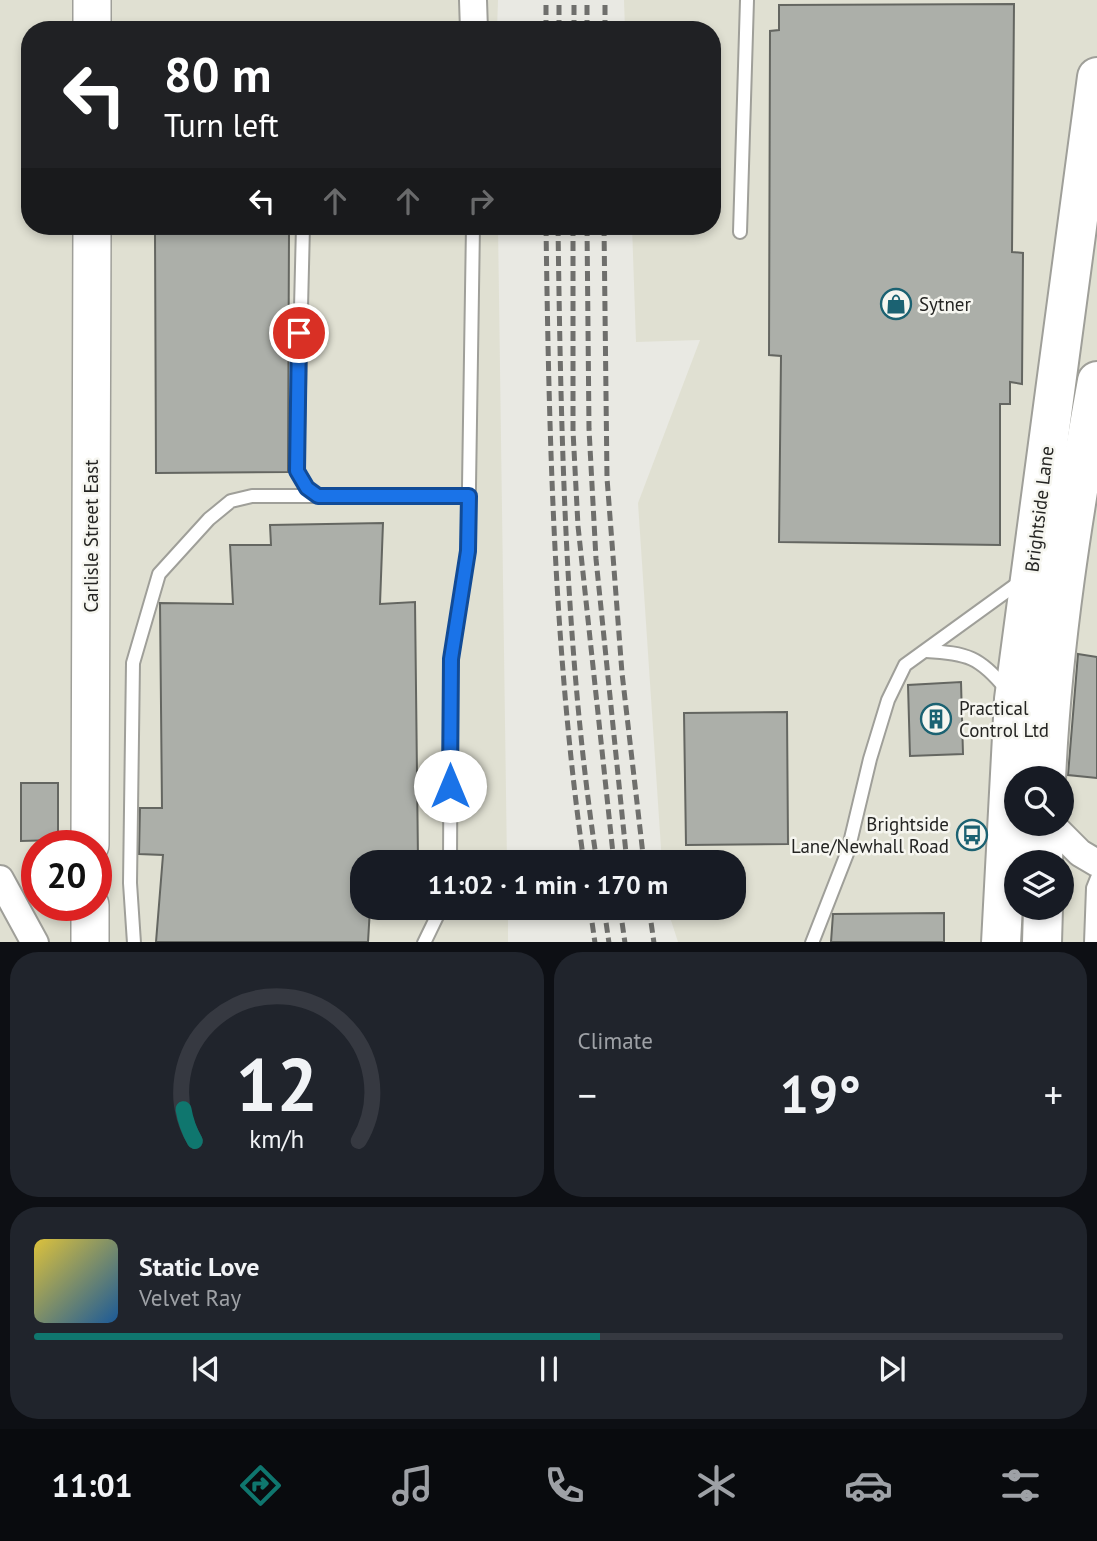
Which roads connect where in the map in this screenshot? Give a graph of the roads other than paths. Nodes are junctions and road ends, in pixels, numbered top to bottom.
1 (92, 0) edge
2 (473, 0) edge
3 (747, 0) edge
4 (92, 21) edge
5 (474, 21) edge
6 (1097, 77) edge
7 (740, 232) dead end
8 (92, 235) edge
9 (303, 235) edge
10 (473, 235) edge
11 (1097, 381) edge
12 (318, 496) junction
13 (469, 496) junction
14 (1031, 573) junction
15 (926, 651) junction
16 (1014, 699) junction
17 (1046, 766) edge
18 (90, 830) edge
19 (1063, 836) edge
20 (450, 850) edge
21 (1097, 863) edge
22 (1097, 878) edge
23 (0, 879) edge
24 (436, 920) edge
25 (1043, 920) edge
26 (90, 921) edge
27 (34, 942) edge
28 (90, 942) edge
29 (134, 942) edge
30 (425, 942) edge
31 (812, 942) edge
32 (1001, 942) edge
33 (1042, 942) edge
34 (1091, 942) edge

1 - 4 main road
2 - 5 street
3 - 7 lane
6 - 14 main road, Brightside Lane
8 - 18 main road, Carlisle Street East
9 - 12 lane
10 - 13 lane
11 - 17 main road, Brightside Lane
12 - 13 lane
12 - 29 lane
13 - 20 lane
14 - 15 lane
14 - 16 main road, Brightside Lane
15 - 16 lane
15 - 31 lane
16 - 32 main road, Brightside Lane
19 - 21 street
22 - 34 lane
23 - 27 street
24 - 30 lane
25 - 33 main road
26 - 28 main road

